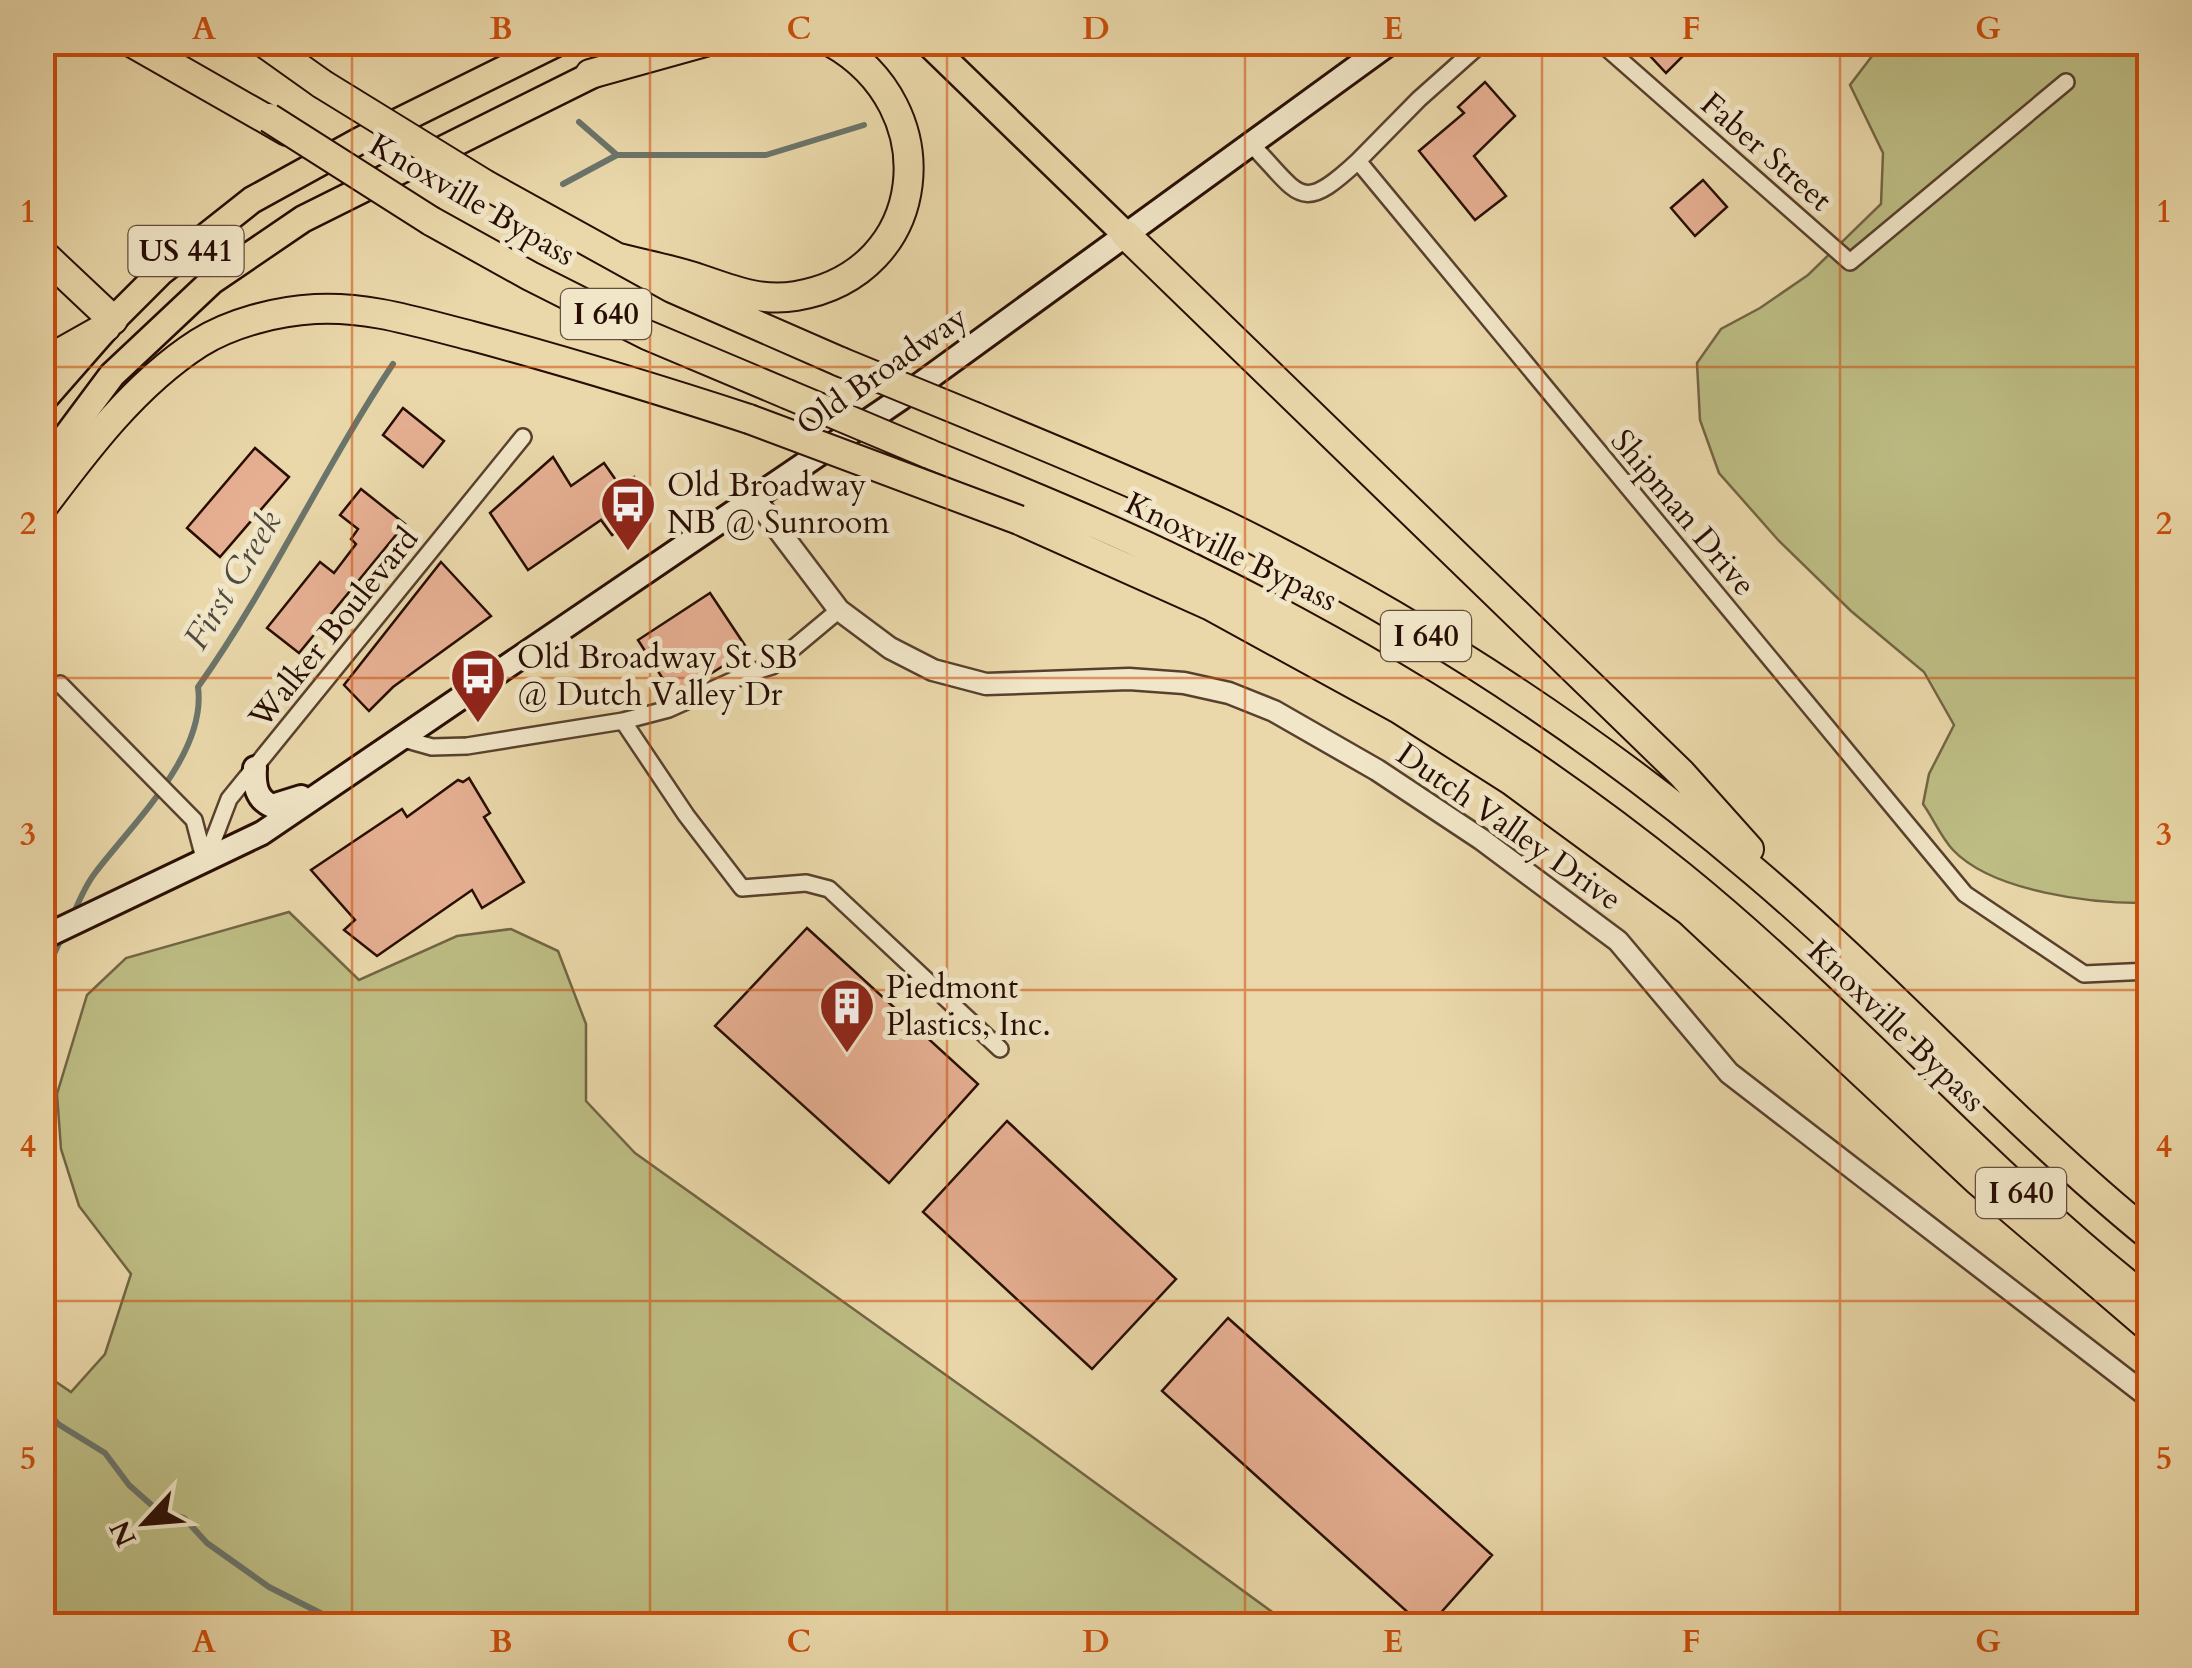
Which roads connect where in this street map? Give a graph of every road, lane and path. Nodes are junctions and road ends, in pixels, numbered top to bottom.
1 (131, 42) edge
2 (166, 42) edge
3 (263, 42) edge
4 (559, 42) edge
5 (666, 42) edge
6 (705, 42) edge
7 (831, 42) edge
8 (927, 42) edge
9 (1391, 42) edge
10 (1483, 42) edge
11 (1600, 42) edge
12 (590, 74) junction
13 (2066, 82) dead end
14 (306, 142) junction
15 (1252, 145) junction
16 (1358, 160) junction
17 (1126, 235) junction
18 (42, 253) edge
19 (619, 258) junction
20 (110, 324) junction
21 (153, 335) junction
22 (42, 363) edge
23 (42, 400) edge
24 (523, 437) dead end
25 (42, 469) edge
26 (755, 499) junction
27 (42, 508) edge
28 (840, 610) junction
29 (60, 684) dead end
30 (623, 722) junction
31 (400, 738) junction
32 (255, 768) junction
33 (340, 779) junction
34 (205, 862) junction
35 (1826, 936) junction
36 (44, 937) edge
37 (2150, 971) edge
38 (1000, 1049) dead end
39 (2150, 1236) edge
40 (2150, 1302) edge
41 (2150, 1328) edge
42 (2150, 1398) edge

1 - 14 highway
2 - 14 highway, Knoxville Bypass / I 640, bridge
3 - 19 highway, Knoxville Bypass / I 640, bridge
4 - 20 main road, US 441
5 - 12 main road, US 441
6 - 12 highway
7 - 19 highway
8 - 17 main road
9 - 15 main road, Old Broadway
10 - 16 street
11 - 13 street, Faber Street
12 - 21 main road, US 441
14 - 40 highway, Knoxville Bypass / I 640, bridge
15 - 16 street
15 - 17 main road, Old Broadway
16 - 37 street, Shipman Drive
17 - 26 main road, Old Broadway
17 - 35 highway
18 - 20 highway
19 - 35 highway, Knoxville Bypass / I 640, bridge
20 - 21 main road
20 - 22 highway
20 - 23 main road, US 441
21 - 25 main road, US 441
24 - 32 street, Walker Boulevard
26 - 28 street, Dutch Valley Drive
26 - 31 main road, Old Broadway
27 - 41 highway, bridge
28 - 30 street
28 - 42 street, Dutch Valley Drive
29 - 34 street
30 - 31 street
30 - 38 street
31 - 33 main road, Old Broadway
32 - 33 main road
32 - 34 street, Walker Boulevard
33 - 34 main road, Old Broadway
34 - 36 main road, Old Broadway
35 - 39 highway, Knoxville Bypass / I 640

